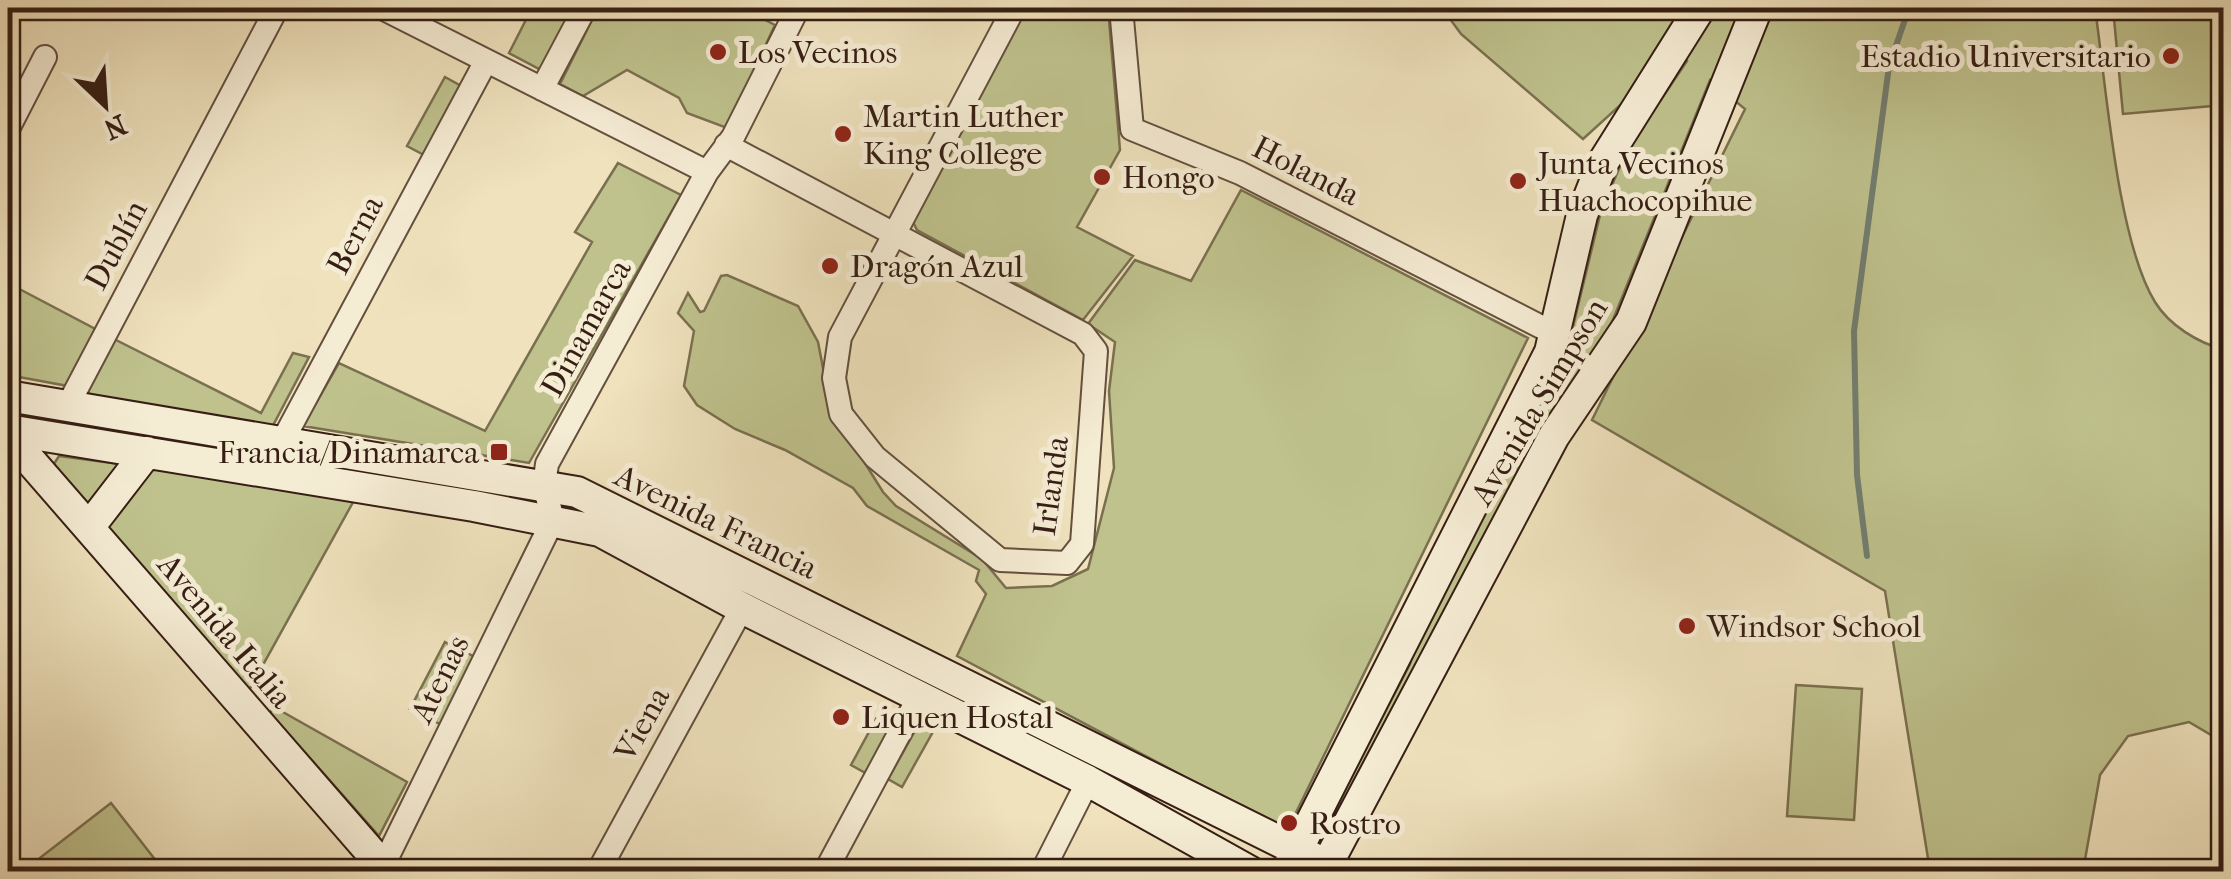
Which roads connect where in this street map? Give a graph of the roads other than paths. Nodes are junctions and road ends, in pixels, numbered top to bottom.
1 (277, 8) edge
2 (382, 8) edge
3 (585, 8) edge
4 (798, 8) edge
5 (1014, 8) edge
6 (1121, 8) edge
7 (1757, 8) edge
8 (1696, 15) edge
9 (1742, 41) junction
10 (45, 56) dead end
11 (486, 61) junction
12 (542, 88) junction
13 (8, 129) edge
14 (726, 145) junction
15 (708, 172) junction
16 (895, 236) junction
17 (1556, 335) junction
18 (8, 396) edge
19 (67, 407) junction
20 (8, 433) edge
21 (282, 442) junction
22 (147, 452) junction
23 (544, 486) junction
24 (553, 520) junction
25 (90, 526) junction
26 (742, 608) junction
27 (920, 695) junction
28 (1088, 780) junction
29 (1292, 860) edge
30 (386, 868) edge
31 (1330, 868) edge
32 (598, 872) edge
33 (824, 872) edge
34 (1042, 872) edge
35 (1251, 872) edge

1 - 19 street, Dublín
2 - 11 street
3 - 12 street
4 - 14 street, Dinamarca
5 - 16 street
6 - 17 street, Holanda
7 - 9 main road, Avenida Simpson
8 - 9 main road
8 - 17 main road, Avenida Simpson
9 - 31 main road, Avenida Simpson
10 - 13 street
11 - 12 street
11 - 21 street, Berna
12 - 15 street
14 - 15 street, Dinamarca
14 - 16 street, Irlanda
15 - 23 street, Dinamarca
16 - 16 street, Irlanda
17 - 29 main road, Avenida Simpson
18 - 19 main road, Avenida Francia
19 - 21 main road, Avenida Francia
20 - 22 main road, Avenida Francia
20 - 25 main road, Avenida Italia
21 - 23 main road, Avenida Francia
22 - 24 main road, Avenida Francia
22 - 25 main road
23 - 24 street
23 - 29 main road, Avenida Francia
24 - 26 main road, Avenida Francia
24 - 30 street, Atenas
25 - 30 main road, Avenida Italia
26 - 27 main road, Avenida Francia
26 - 32 street, Viena
27 - 28 main road, Avenida Francia
27 - 33 street
28 - 34 street
28 - 35 main road, Avenida Francia
29 - 31 main road, Avenida Francia

